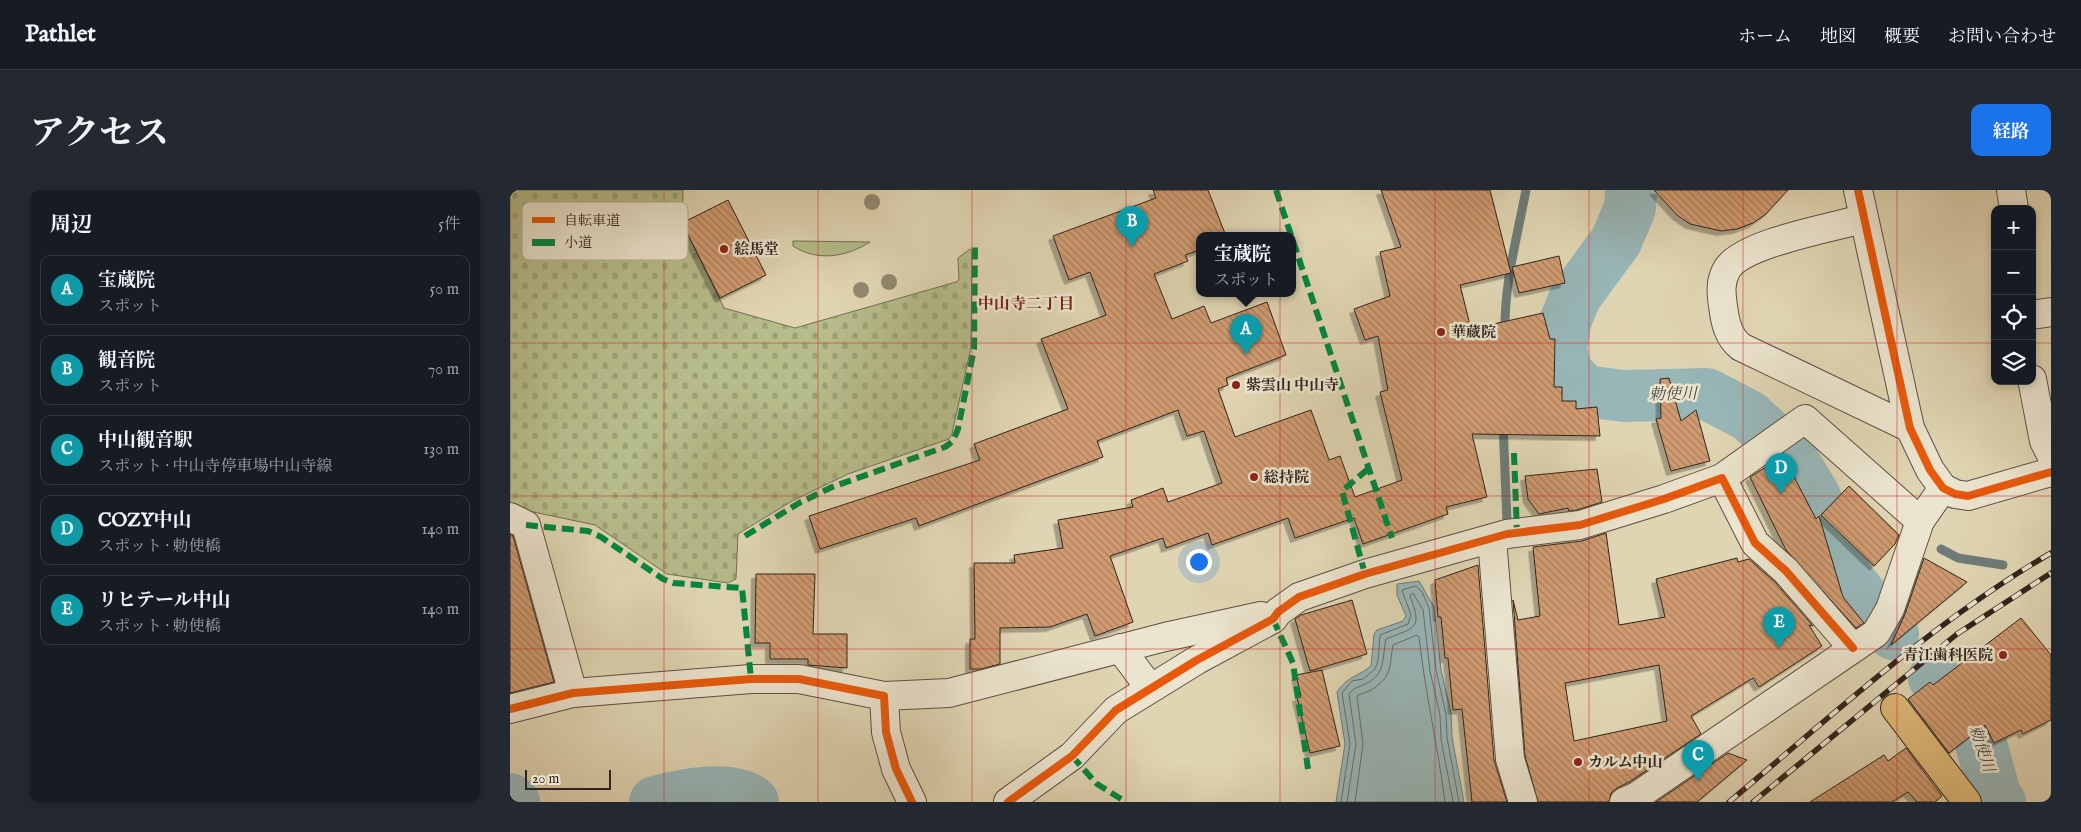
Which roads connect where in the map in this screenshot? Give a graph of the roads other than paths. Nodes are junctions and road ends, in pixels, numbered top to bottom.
1 (1858, 190) edge
2 (2011, 190) edge
3 (2013, 205) edge
4 (1862, 219) junction
5 (2051, 312) edge
6 (2036, 314) edge
7 (2033, 385) edge
8 (1910, 428) junction
9 (2051, 455) edge
10 (2051, 472) edge
11 (1722, 478) junction
12 (1943, 488) junction
13 (510, 518) edge
14 (1920, 520) junction
15 (1492, 539) junction
16 (1278, 612) junction
17 (1120, 648) junction
18 (1853, 648) junction
19 (1150, 688) junction
20 (574, 693) junction
21 (884, 696) junction
22 (1895, 708) dead end
23 (510, 709) edge
24 (912, 802) edge
25 (1008, 802) edge
26 (1523, 802) edge
27 (1624, 802) edge
28 (1967, 802) edge

1 - 4 street
2 - 3 street
4 - 8 street
4 - 8 street
5 - 6 street
7 - 9 street
8 - 12 street
10 - 12 street
11 - 14 street
11 - 15 street
11 - 18 street
12 - 14 street
13 - 20 street
14 - 18 street
15 - 16 street
15 - 26 street
16 - 17 street
16 - 19 street
17 - 19 street
17 - 21 street
18 - 27 street
19 - 25 street
20 - 21 street
20 - 23 street
21 - 24 street
22 - 28 main road

